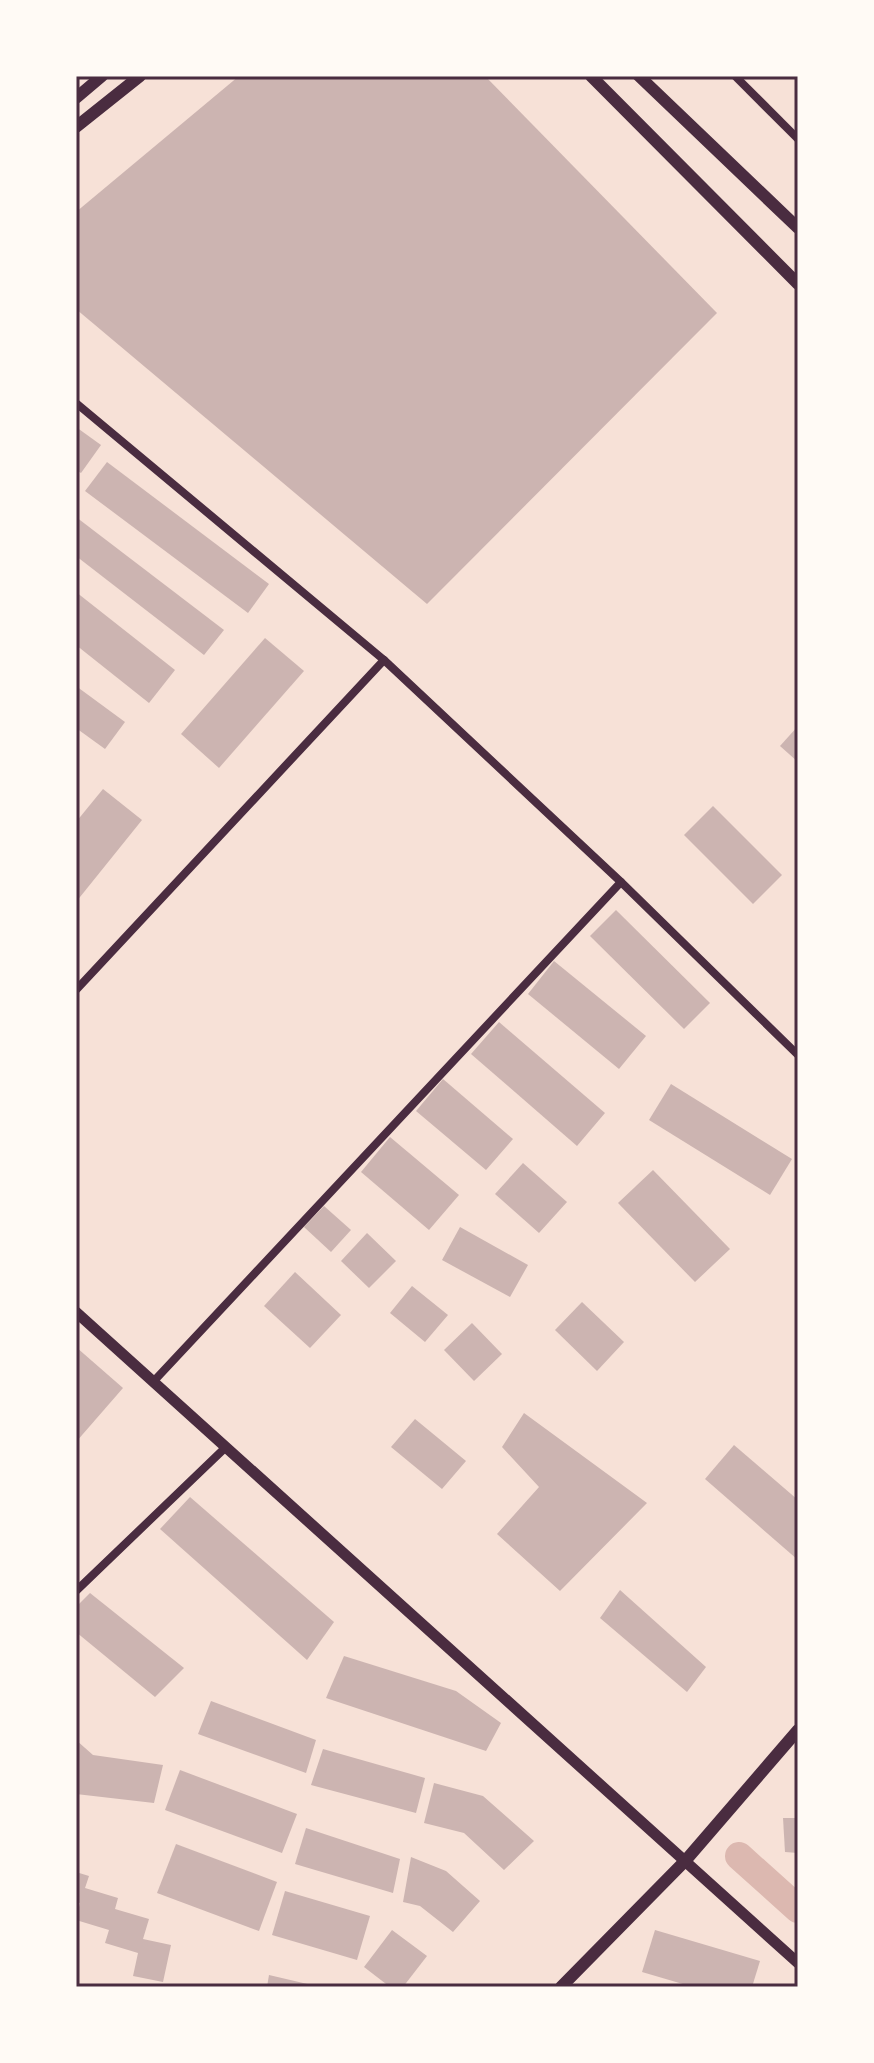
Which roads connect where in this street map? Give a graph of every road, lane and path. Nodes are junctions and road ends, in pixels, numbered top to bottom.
1 (102, 76) edge
2 (140, 76) edge
3 (591, 76) edge
4 (639, 76) edge
5 (735, 76) edge
6 (76, 98) edge
7 (76, 127) edge
8 (798, 139) edge
9 (798, 228) edge
10 (798, 284) edge
11 (76, 403) edge
12 (384, 660) junction
13 (621, 882) junction
14 (76, 990) edge
15 (798, 1055) edge
16 (76, 1312) edge
17 (153, 1382) junction
18 (226, 1447) junction
19 (76, 1591) edge
20 (798, 1730) edge
21 (686, 1860) junction
22 (798, 1963) edge
23 (561, 1987) edge

1 - 6 main road
2 - 7 main road
3 - 10 main road
4 - 9 main road
5 - 8 street
11 - 12 street
12 - 13 street
12 - 14 street
13 - 15 street
13 - 17 street
16 - 17 street
17 - 18 street
18 - 19 street
18 - 21 street
20 - 21 main road
21 - 22 street
21 - 23 main road

